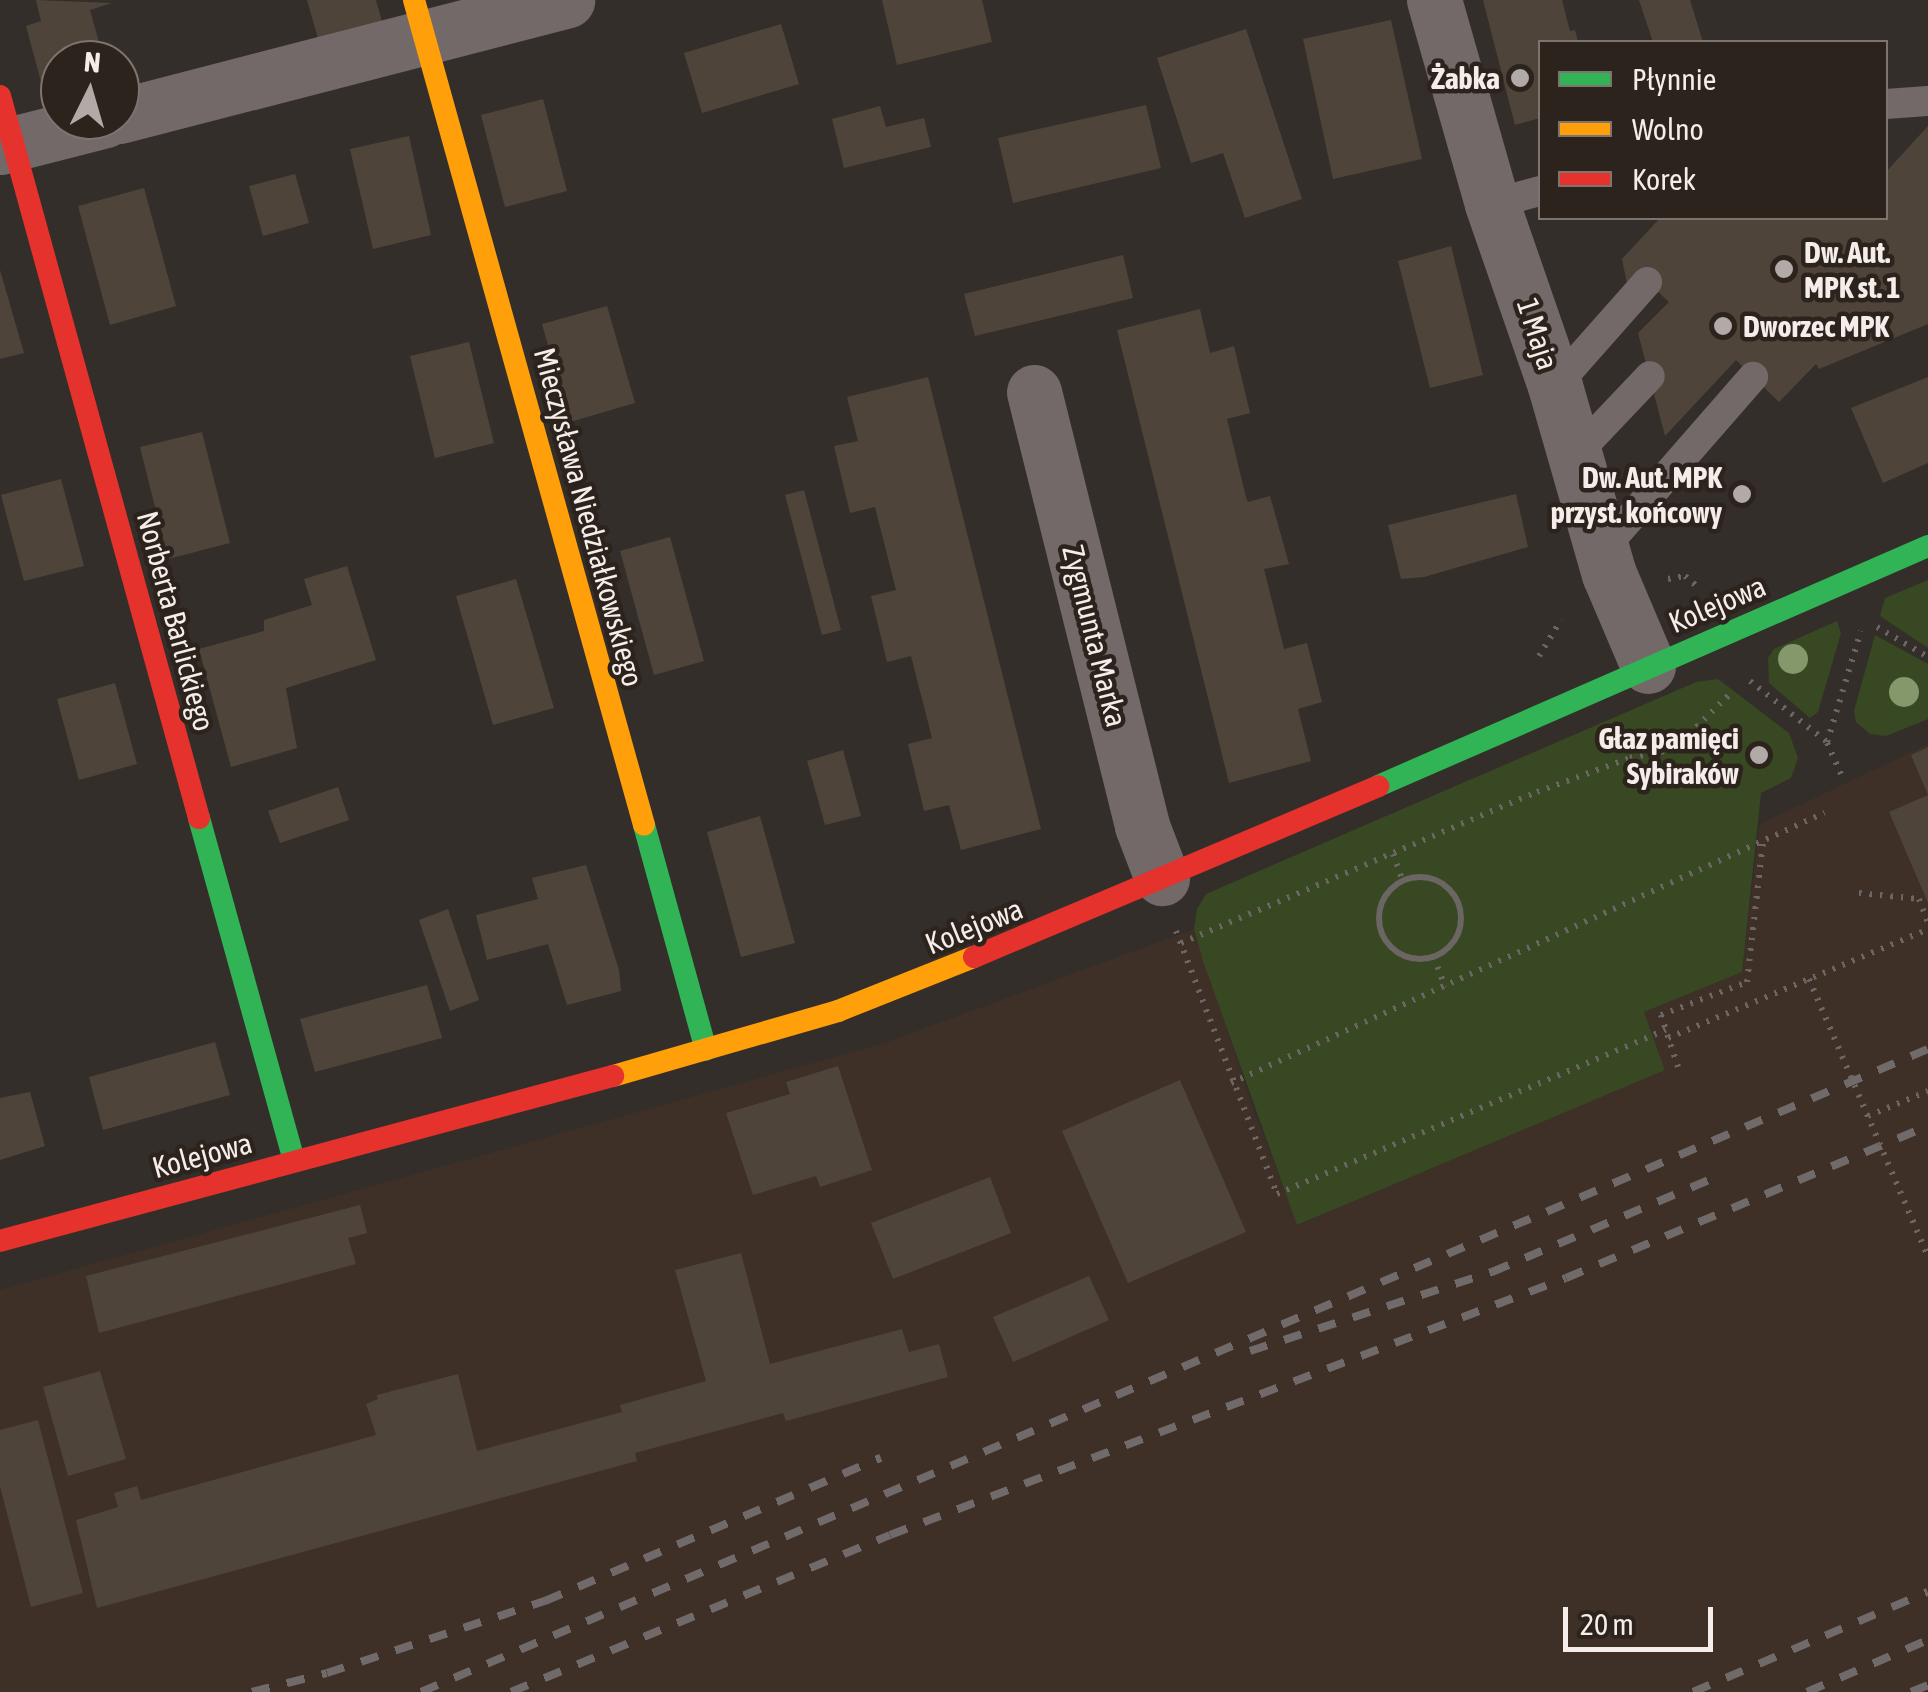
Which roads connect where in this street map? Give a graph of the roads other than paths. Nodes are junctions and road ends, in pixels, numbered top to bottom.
1 (567, 0) edge
2 (1434, 0) edge
3 (420, 19) edge
4 (140, 110) edge
5 (40, 126) edge
6 (4, 129) edge
7 (1516, 198) edge
8 (1647, 282) dead end
9 (1650, 376) dead end
10 (1753, 377) dead end
11 (1555, 386) junction
12 (1034, 392) dead end
13 (1574, 456) junction
14 (1928, 546) edge
15 (1602, 550) junction
16 (1648, 666) junction
17 (1165, 896) junction
18 (706, 1050) junction
19 (294, 1161) junction
20 (0, 1241) edge

1 - 3 street
2 - 7 street, 1 Maja
3 - 4 street
3 - 18 street, Mieczysława Niedziałkowskiego
5 - 6 street
6 - 19 street, Norberta Barlickiego
7 - 11 street, 1 Maja
8 - 11 lane
9 - 13 lane
10 - 15 lane
11 - 13 street, 1 Maja
12 - 17 street, Zygmunta Marka
13 - 15 street, 1 Maja
14 - 16 street, Kolejowa
15 - 16 street, 1 Maja
16 - 17 street, Kolejowa
17 - 18 street, Kolejowa
18 - 19 street, Kolejowa
19 - 20 street, Kolejowa

